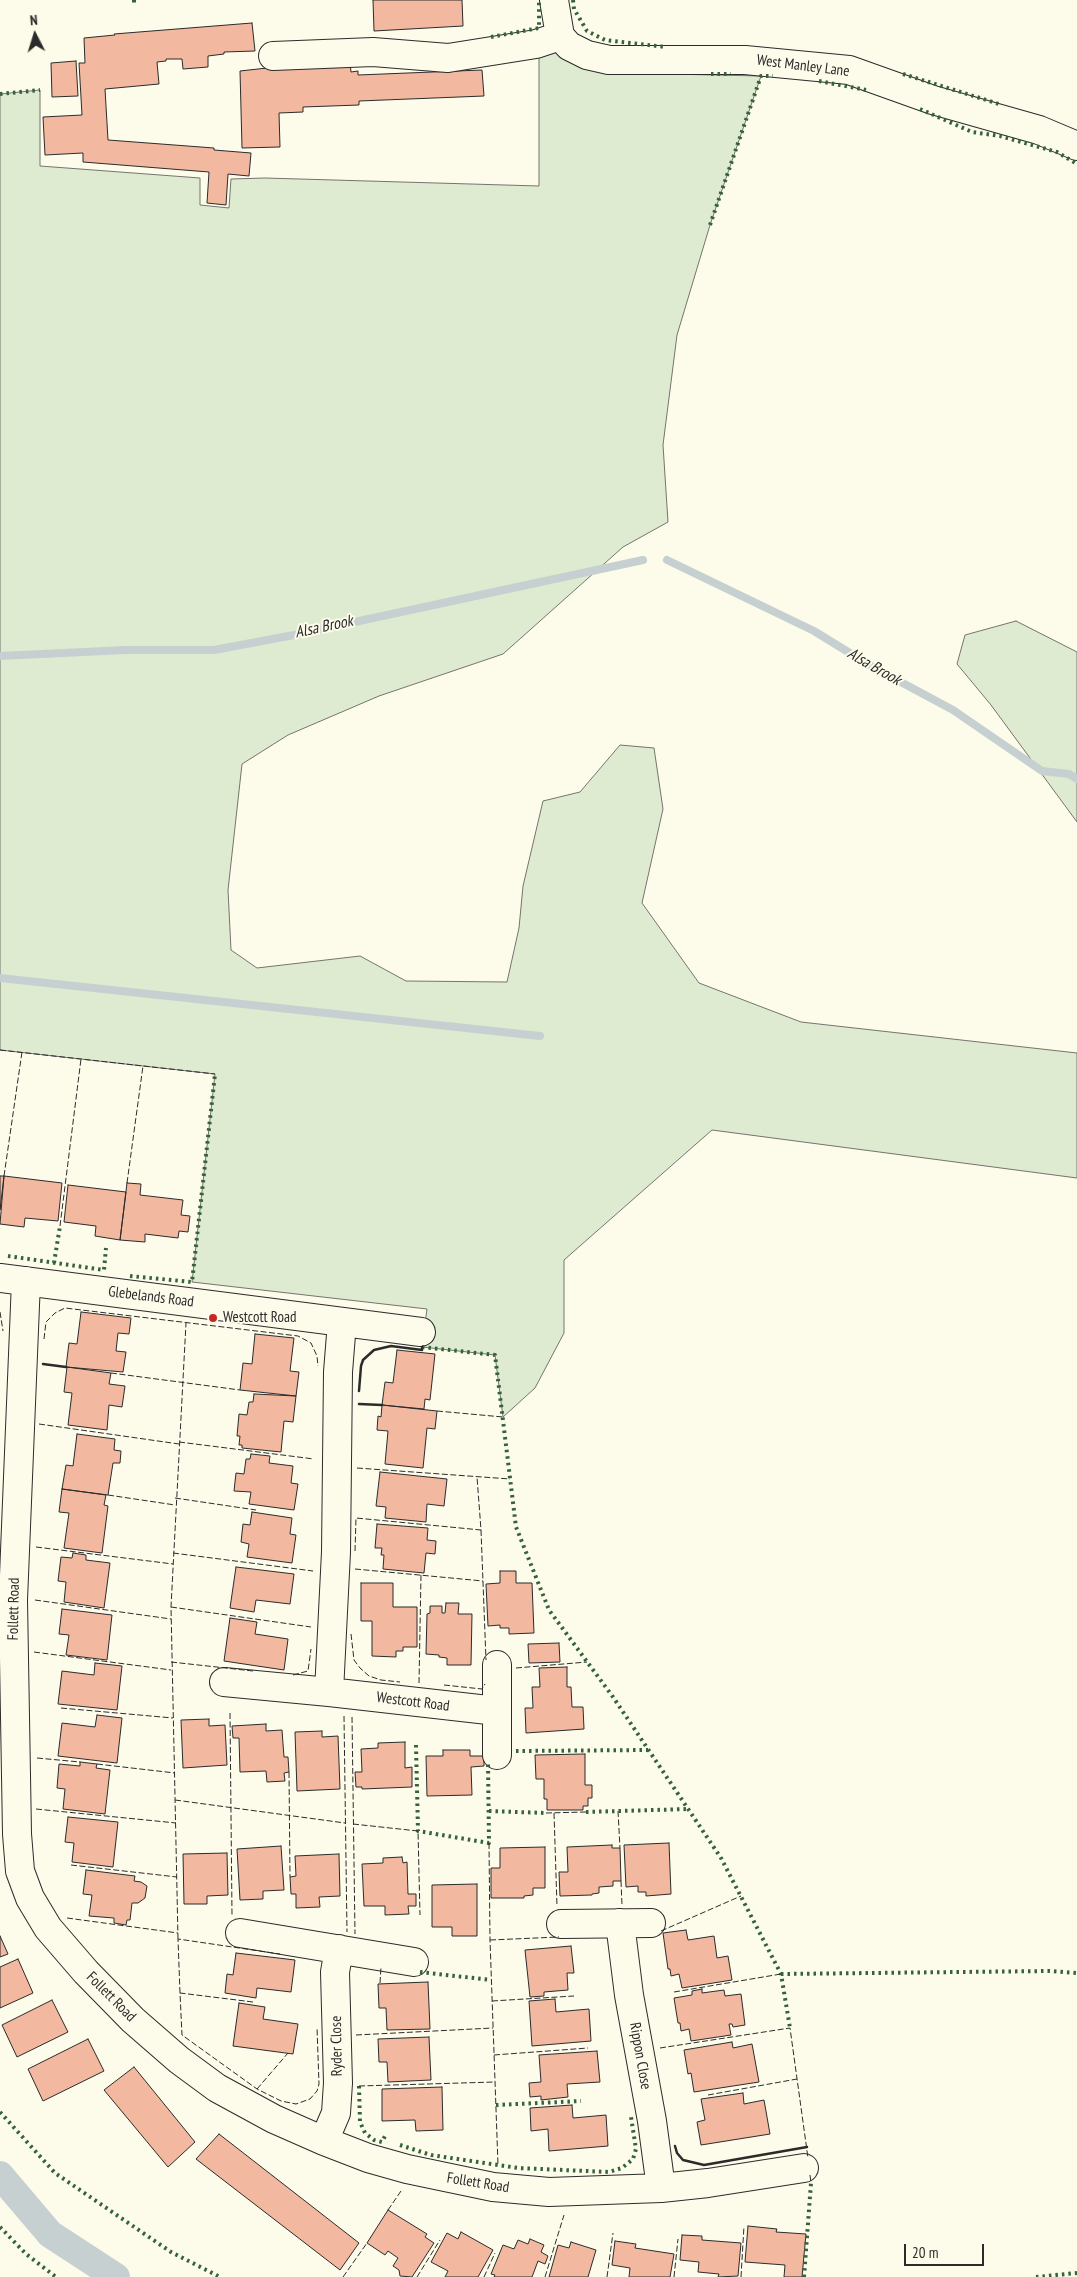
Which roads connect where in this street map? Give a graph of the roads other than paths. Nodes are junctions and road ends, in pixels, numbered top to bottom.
1 (554, 0) edge
2 (560, 36) junction
3 (273, 56) dead end
4 (1077, 146) edge
5 (13, 1280) edge
6 (342, 1322) junction
7 (421, 1332) dead end
8 (497, 1665) dead end
9 (224, 1682) dead end
10 (329, 1692) junction
11 (497, 1711) junction
12 (7, 1721) edge
13 (497, 1755) dead end
14 (651, 1923) dead end
15 (560, 1924) dead end
16 (620, 1924) junction
17 (240, 1934) dead end
18 (339, 1949) junction
19 (414, 1962) dead end
20 (324, 2141) junction
21 (804, 2168) dead end
22 (661, 2188) junction

1 - 2 street
2 - 3 street
2 - 4 street, West Manley Lane
5 - 6 street, Glebelands Road
5 - 12 street, Follett Road
6 - 7 street, Glebelands Road
6 - 10 street
8 - 11 street
9 - 10 street, Westcott Road
10 - 11 street, Westcott Road
11 - 13 street
12 - 20 street, Follett Road
14 - 16 street
15 - 16 street
16 - 22 street, Rippon Close
17 - 18 street
18 - 19 street
18 - 20 street, Ryder Close
20 - 22 street, Follett Road
21 - 22 street, Follett Road

